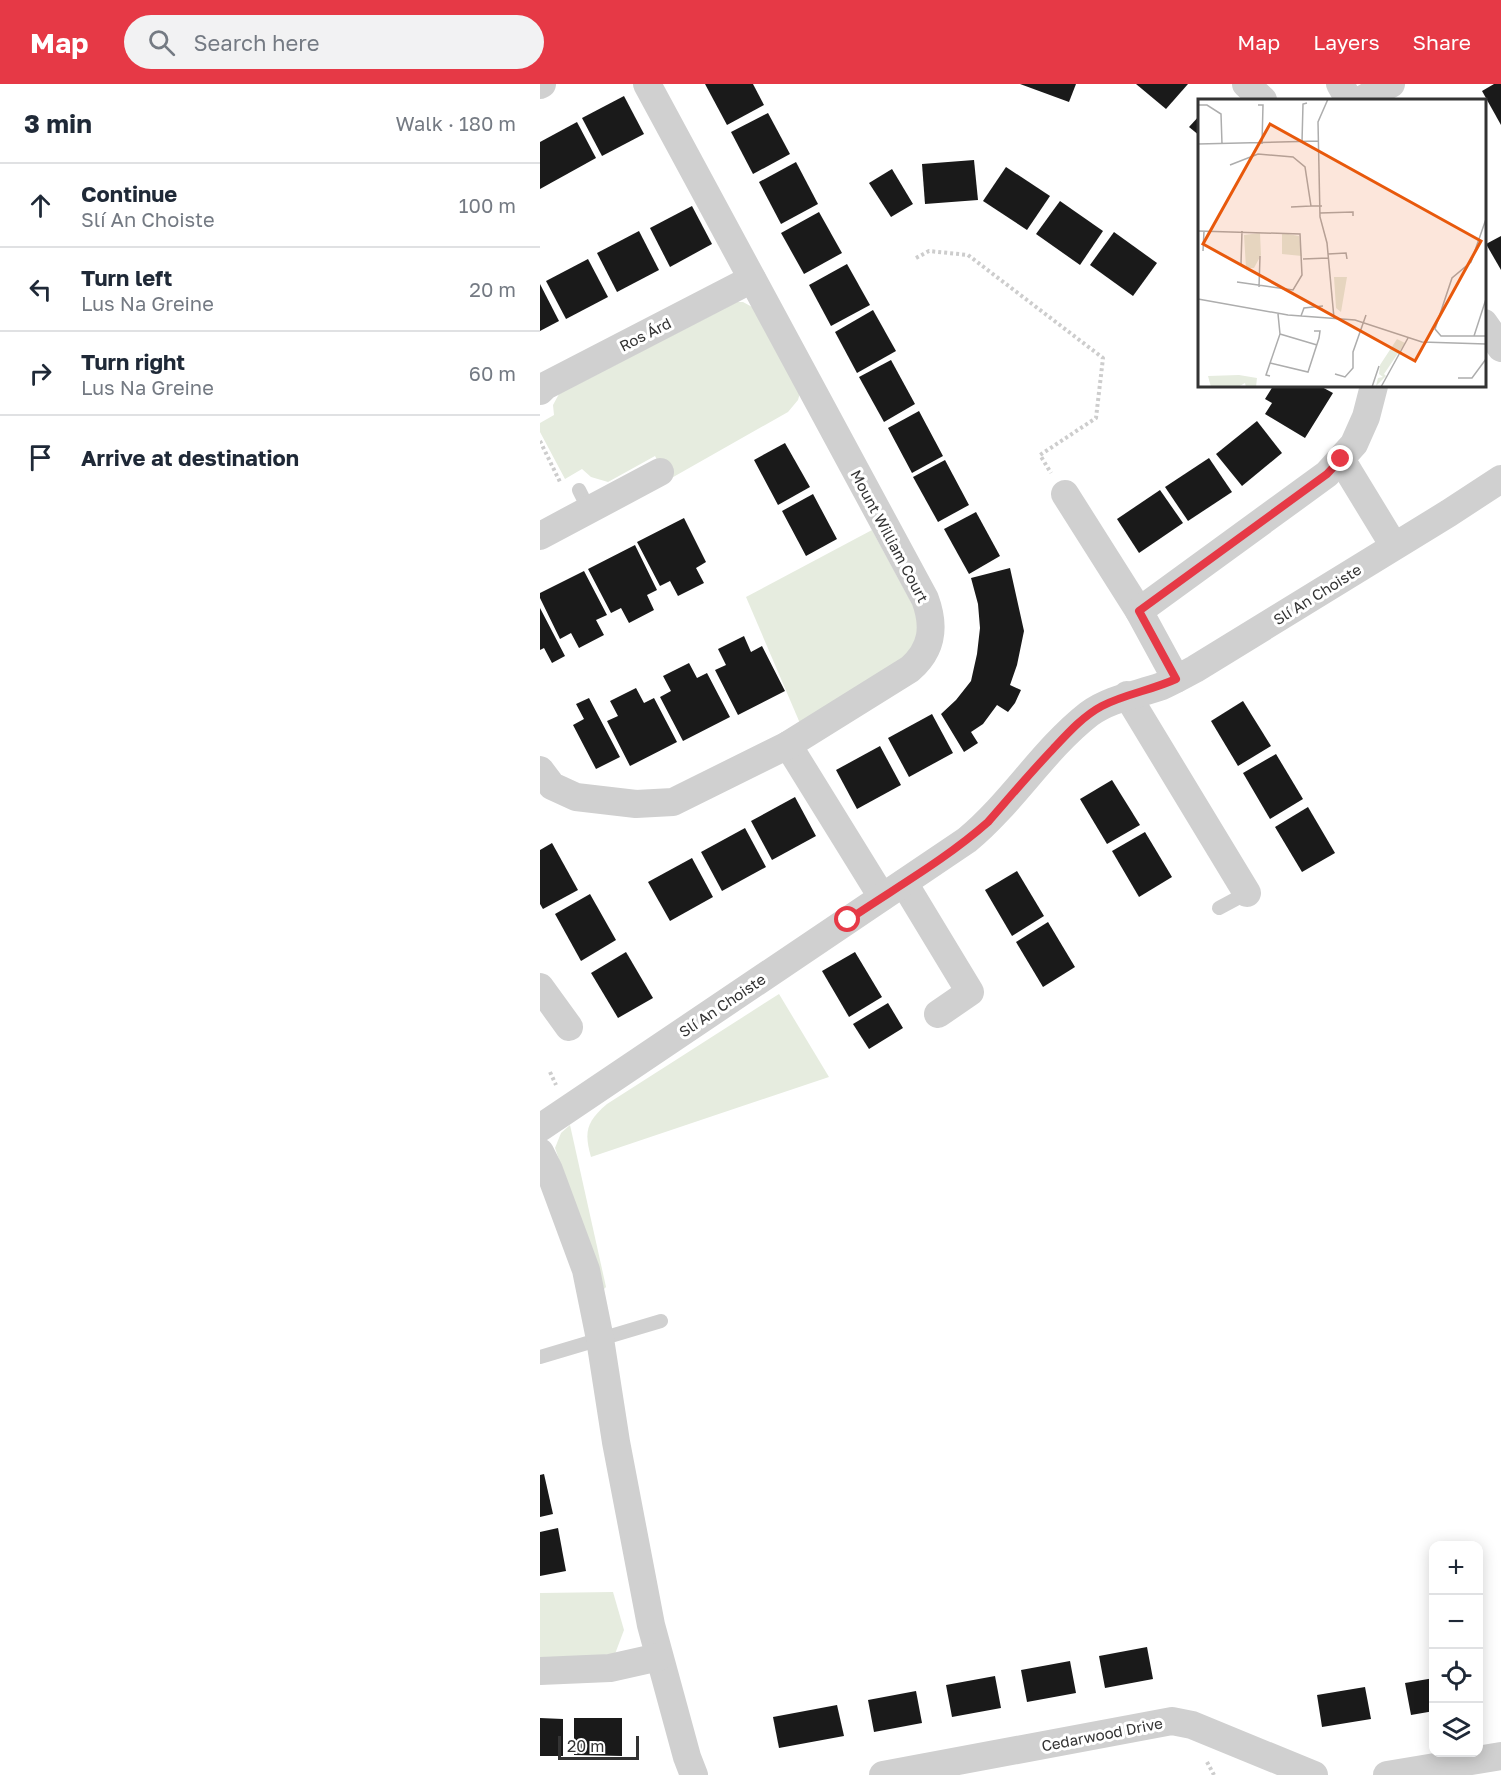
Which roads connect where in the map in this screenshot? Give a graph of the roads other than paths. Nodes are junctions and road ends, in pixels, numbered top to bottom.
1 (647, 84) edge
2 (1246, 84) edge
3 (1340, 84) edge
4 (1391, 84) edge
5 (1262, 99) edge
6 (1348, 99) edge
7 (1362, 99) edge
8 (752, 279) junction
9 (1486, 324) edge
10 (1501, 346) edge
11 (1374, 387) edge
12 (540, 392) edge
13 (1341, 459) junction
14 (660, 472) dead end
15 (1501, 479) edge
16 (1065, 494) road end
17 (540, 536) edge
18 (1395, 546) junction
19 (1139, 611) junction
20 (1176, 679) junction
21 (1127, 695) junction
22 (788, 745) junction
23 (540, 770) edge
24 (893, 890) junction
25 (1247, 892) joint
26 (1219, 908) dead end
27 (540, 987) edge
28 (938, 1014) dead end
29 (569, 1027) dead end
30 (540, 1128) edge
31 (540, 1152) edge
32 (661, 1321) dead end
33 (600, 1339) junction
34 (540, 1357) edge
35 (659, 1657) junction
36 (540, 1671) edge
37 (1501, 1756) edge
38 (694, 1775) edge
39 (883, 1775) edge
40 (1314, 1775) edge
41 (1386, 1775) edge

1 - 8 street
2 - 5 street
3 - 6 street
4 - 7 street
8 - 12 street, Ros Árd
8 - 22 street, Mount William Court
9 - 10 street
11 - 13 street
13 - 18 street
13 - 19 street
14 - 17 street
15 - 18 street, Slí An Choiste
16 - 19 street
18 - 20 street, Slí An Choiste
19 - 20 street
20 - 21 street, Slí An Choiste
21 - 24 street, Slí An Choiste
21 - 25 street
22 - 23 street, Mount William Court
22 - 24 street
24 - 28 street
24 - 30 street, Slí An Choiste
25 - 26 lane
27 - 29 street
31 - 33 street
32 - 33 lane
33 - 34 lane
33 - 35 street
35 - 36 street
35 - 38 street
37 - 41 street
39 - 40 street, Cedarwood Drive

